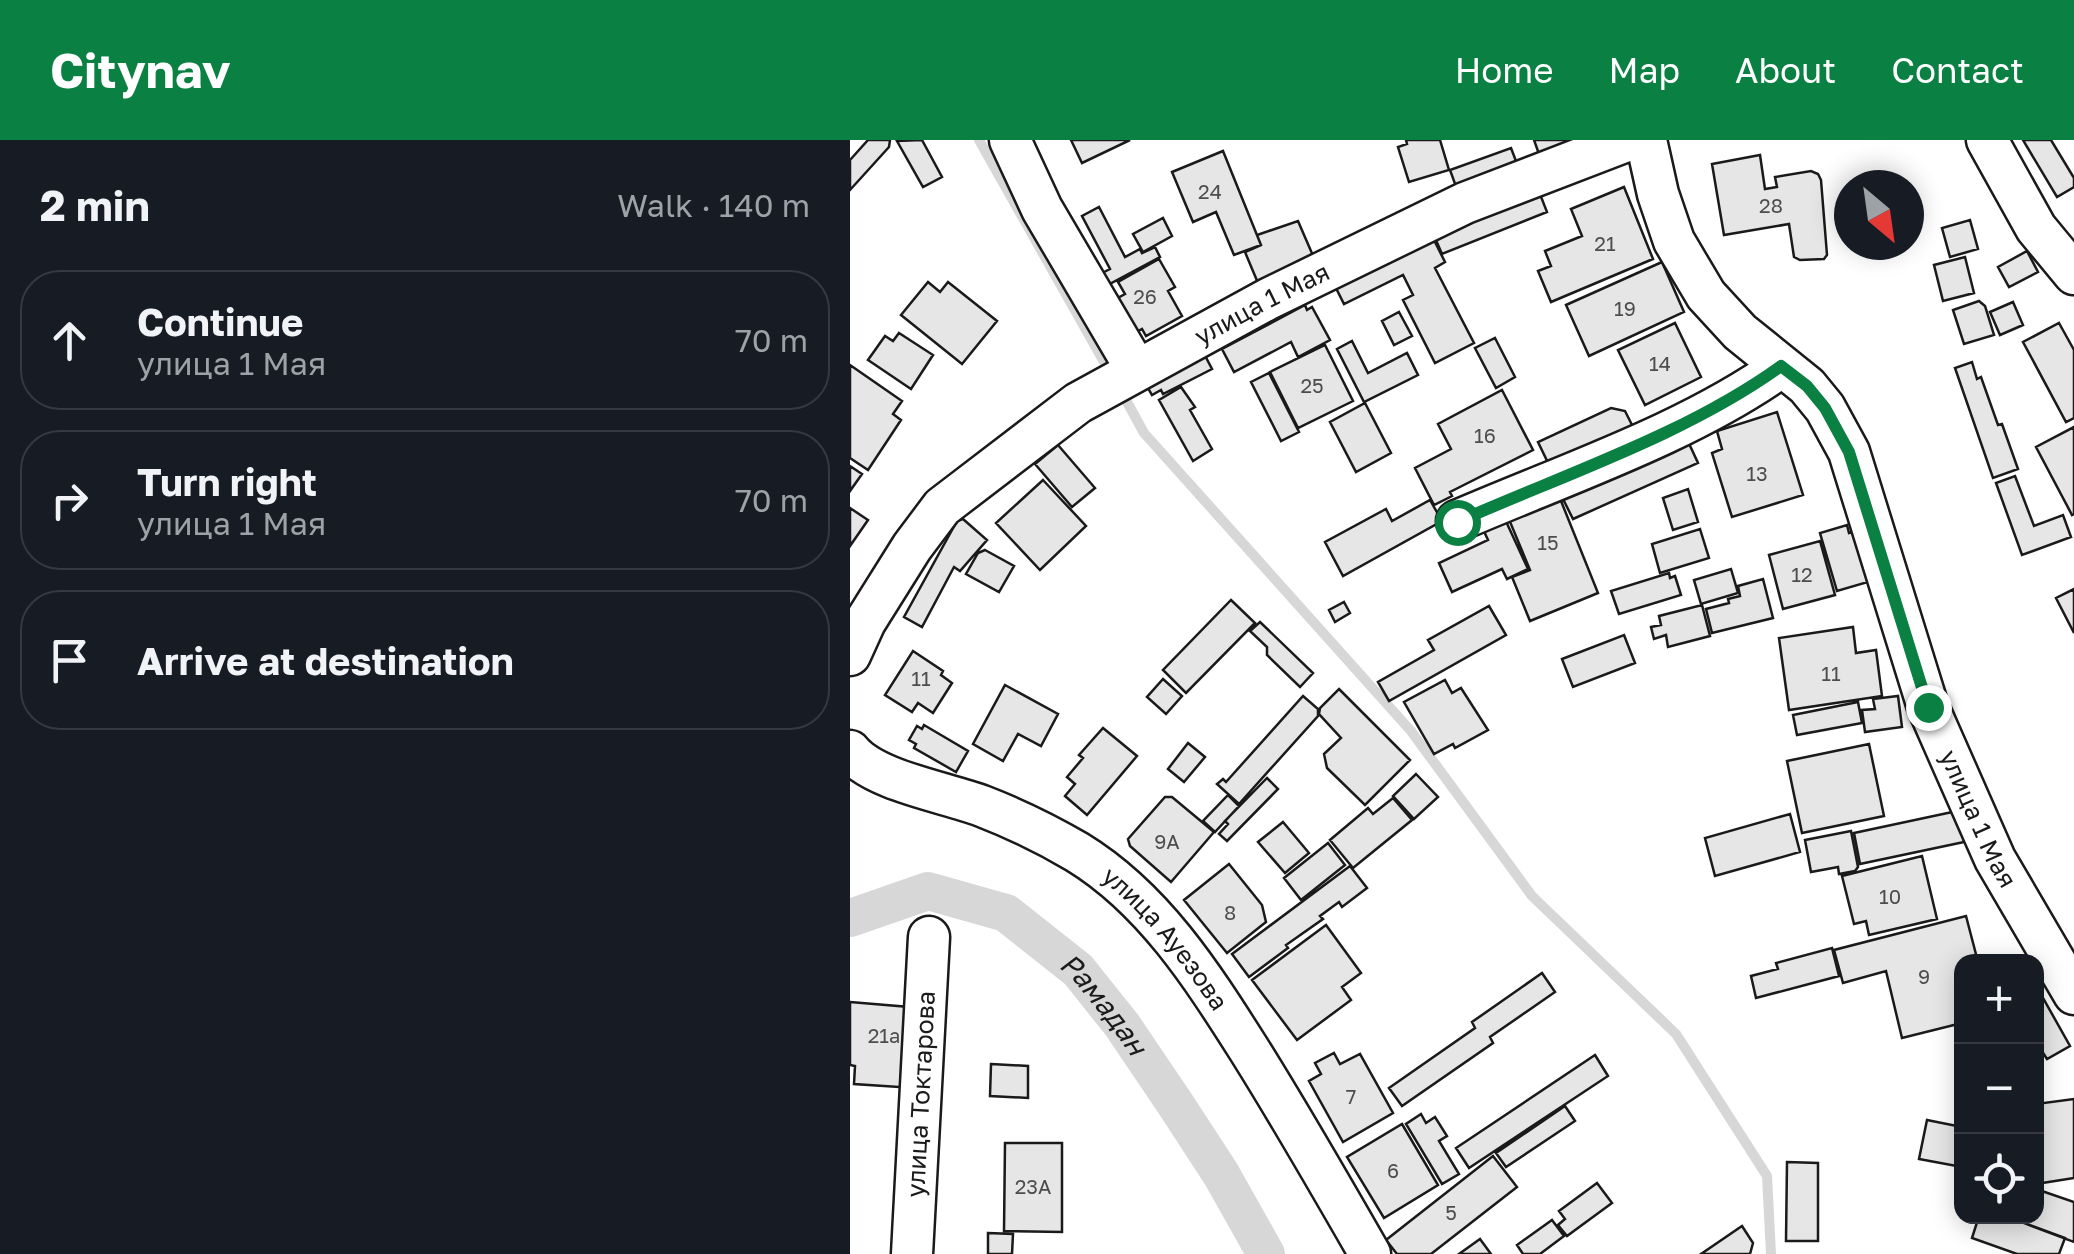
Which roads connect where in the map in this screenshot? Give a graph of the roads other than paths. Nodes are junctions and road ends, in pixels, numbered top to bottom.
1 (1010, 140) edge
2 (1629, 140) edge
3 (1646, 140) edge
4 (1987, 140) edge
5 (2074, 274) edge
6 (1781, 366) junction
7 (1136, 369) junction
8 (1457, 522) dead end
9 (850, 655) edge
10 (852, 756) edge
11 (929, 937) dead end
12 (2074, 994) edge
13 (912, 1254) edge
14 (1370, 1254) edge

1 - 7 street
2 - 7 street, улица 1 Мая
3 - 6 street, улица 1 Мая
4 - 5 street
6 - 8 street
6 - 12 street, улица 1 Мая
7 - 9 street
10 - 14 street, улица Ауезова
11 - 13 street, улица Токтарова

